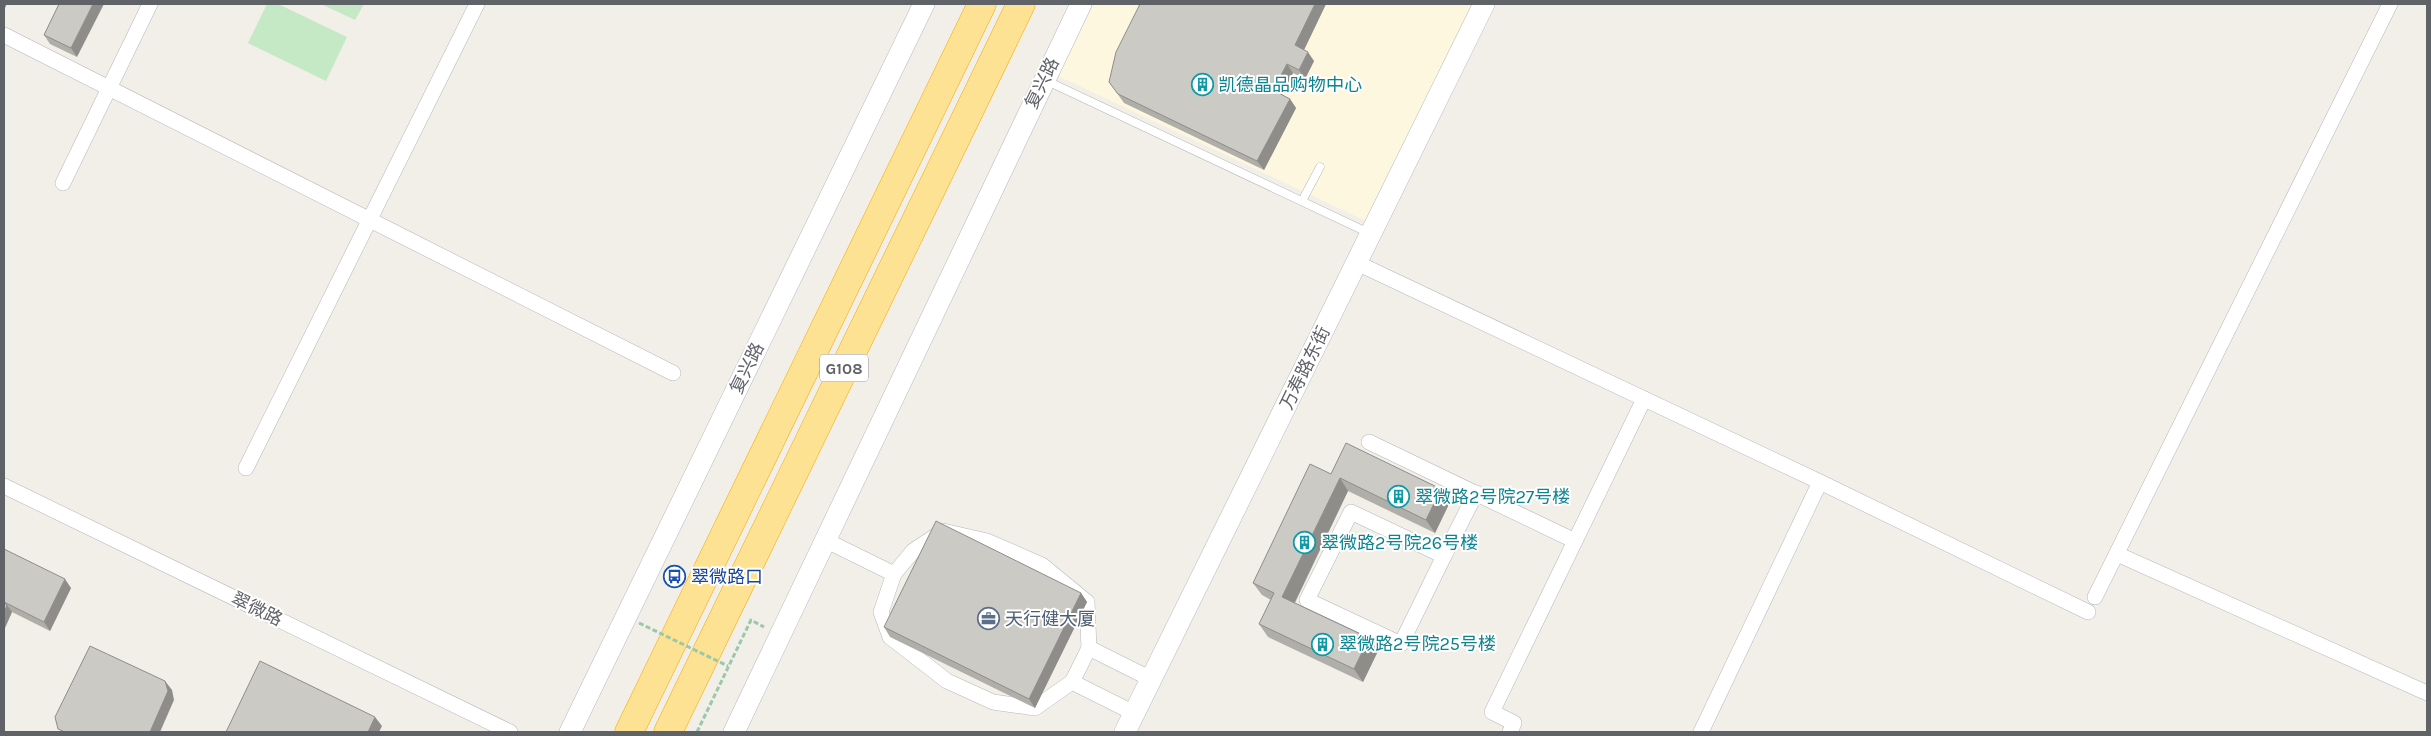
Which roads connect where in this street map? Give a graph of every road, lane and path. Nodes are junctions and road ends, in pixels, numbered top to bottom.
1 (150, 4) edge
2 (477, 4) edge
3 (924, 4) edge
4 (982, 4) edge
5 (1022, 4) edge
6 (1081, 4) edge
7 (1484, 4) edge
8 (2390, 4) edge
9 (4, 35) edge
10 (1044, 79) junction
11 (109, 88) junction
12 (1320, 167) dead end
13 (63, 183) dead end
14 (1302, 201) junction
15 (368, 219) junction
16 (1371, 234) junction
17 (1357, 263) junction
18 (673, 373) dead end
19 (1644, 399) junction
20 (1369, 442) dead end
21 (246, 468) dead end
22 (1820, 482) junction
23 (4, 486) edge
24 (1476, 493) junction
25 (825, 540) junction
26 (1575, 541) junction
27 (2117, 554) junction
28 (1444, 556) junction
29 (894, 574) junction
30 (2096, 597) dead end
31 (2088, 612) dead end
32 (751, 620) dead end
33 (639, 623) dead end
34 (1089, 648) junction
35 (728, 666) junction
36 (1151, 679) junction
37 (1072, 682) junction
38 (2427, 693) edge
39 (1134, 713) junction
40 (510, 732) edge
41 (570, 732) edge
42 (629, 732) edge
43 (668, 732) edge
44 (696, 732) edge
45 (734, 732) edge
46 (1125, 732) edge
47 (1510, 732) edge
48 (1701, 732) edge

1 - 11 street
2 - 15 street
3 - 41 street, 复兴路
4 - 42 highway, G108
5 - 43 highway, G108
6 - 10 street, 复兴路
7 - 16 street, 万寿路东街
8 - 27 street
9 - 11 street
10 - 14 lane
10 - 25 street, 复兴路
11 - 13 street
11 - 15 street
12 - 14 lane
14 - 16 lane
15 - 18 street
15 - 21 street
16 - 17 street, 万寿路东街
17 - 19 street
17 - 36 street, 万寿路东街
19 - 22 street
19 - 26 street
20 - 24 street
22 - 31 street
22 - 48 street
23 - 40 street, 翠微路
24 - 26 street
24 - 28 street
25 - 29 street
25 - 45 street, 复兴路
26 - 47 street
27 - 30 street
27 - 38 street
28 - 28 street
29 - 34 street
29 - 37 street
32 - 35 path
33 - 35 path, bridge
34 - 36 street
34 - 37 street
35 - 44 path
36 - 39 street, 万寿路东街
37 - 39 street
39 - 46 street, 万寿路东街

